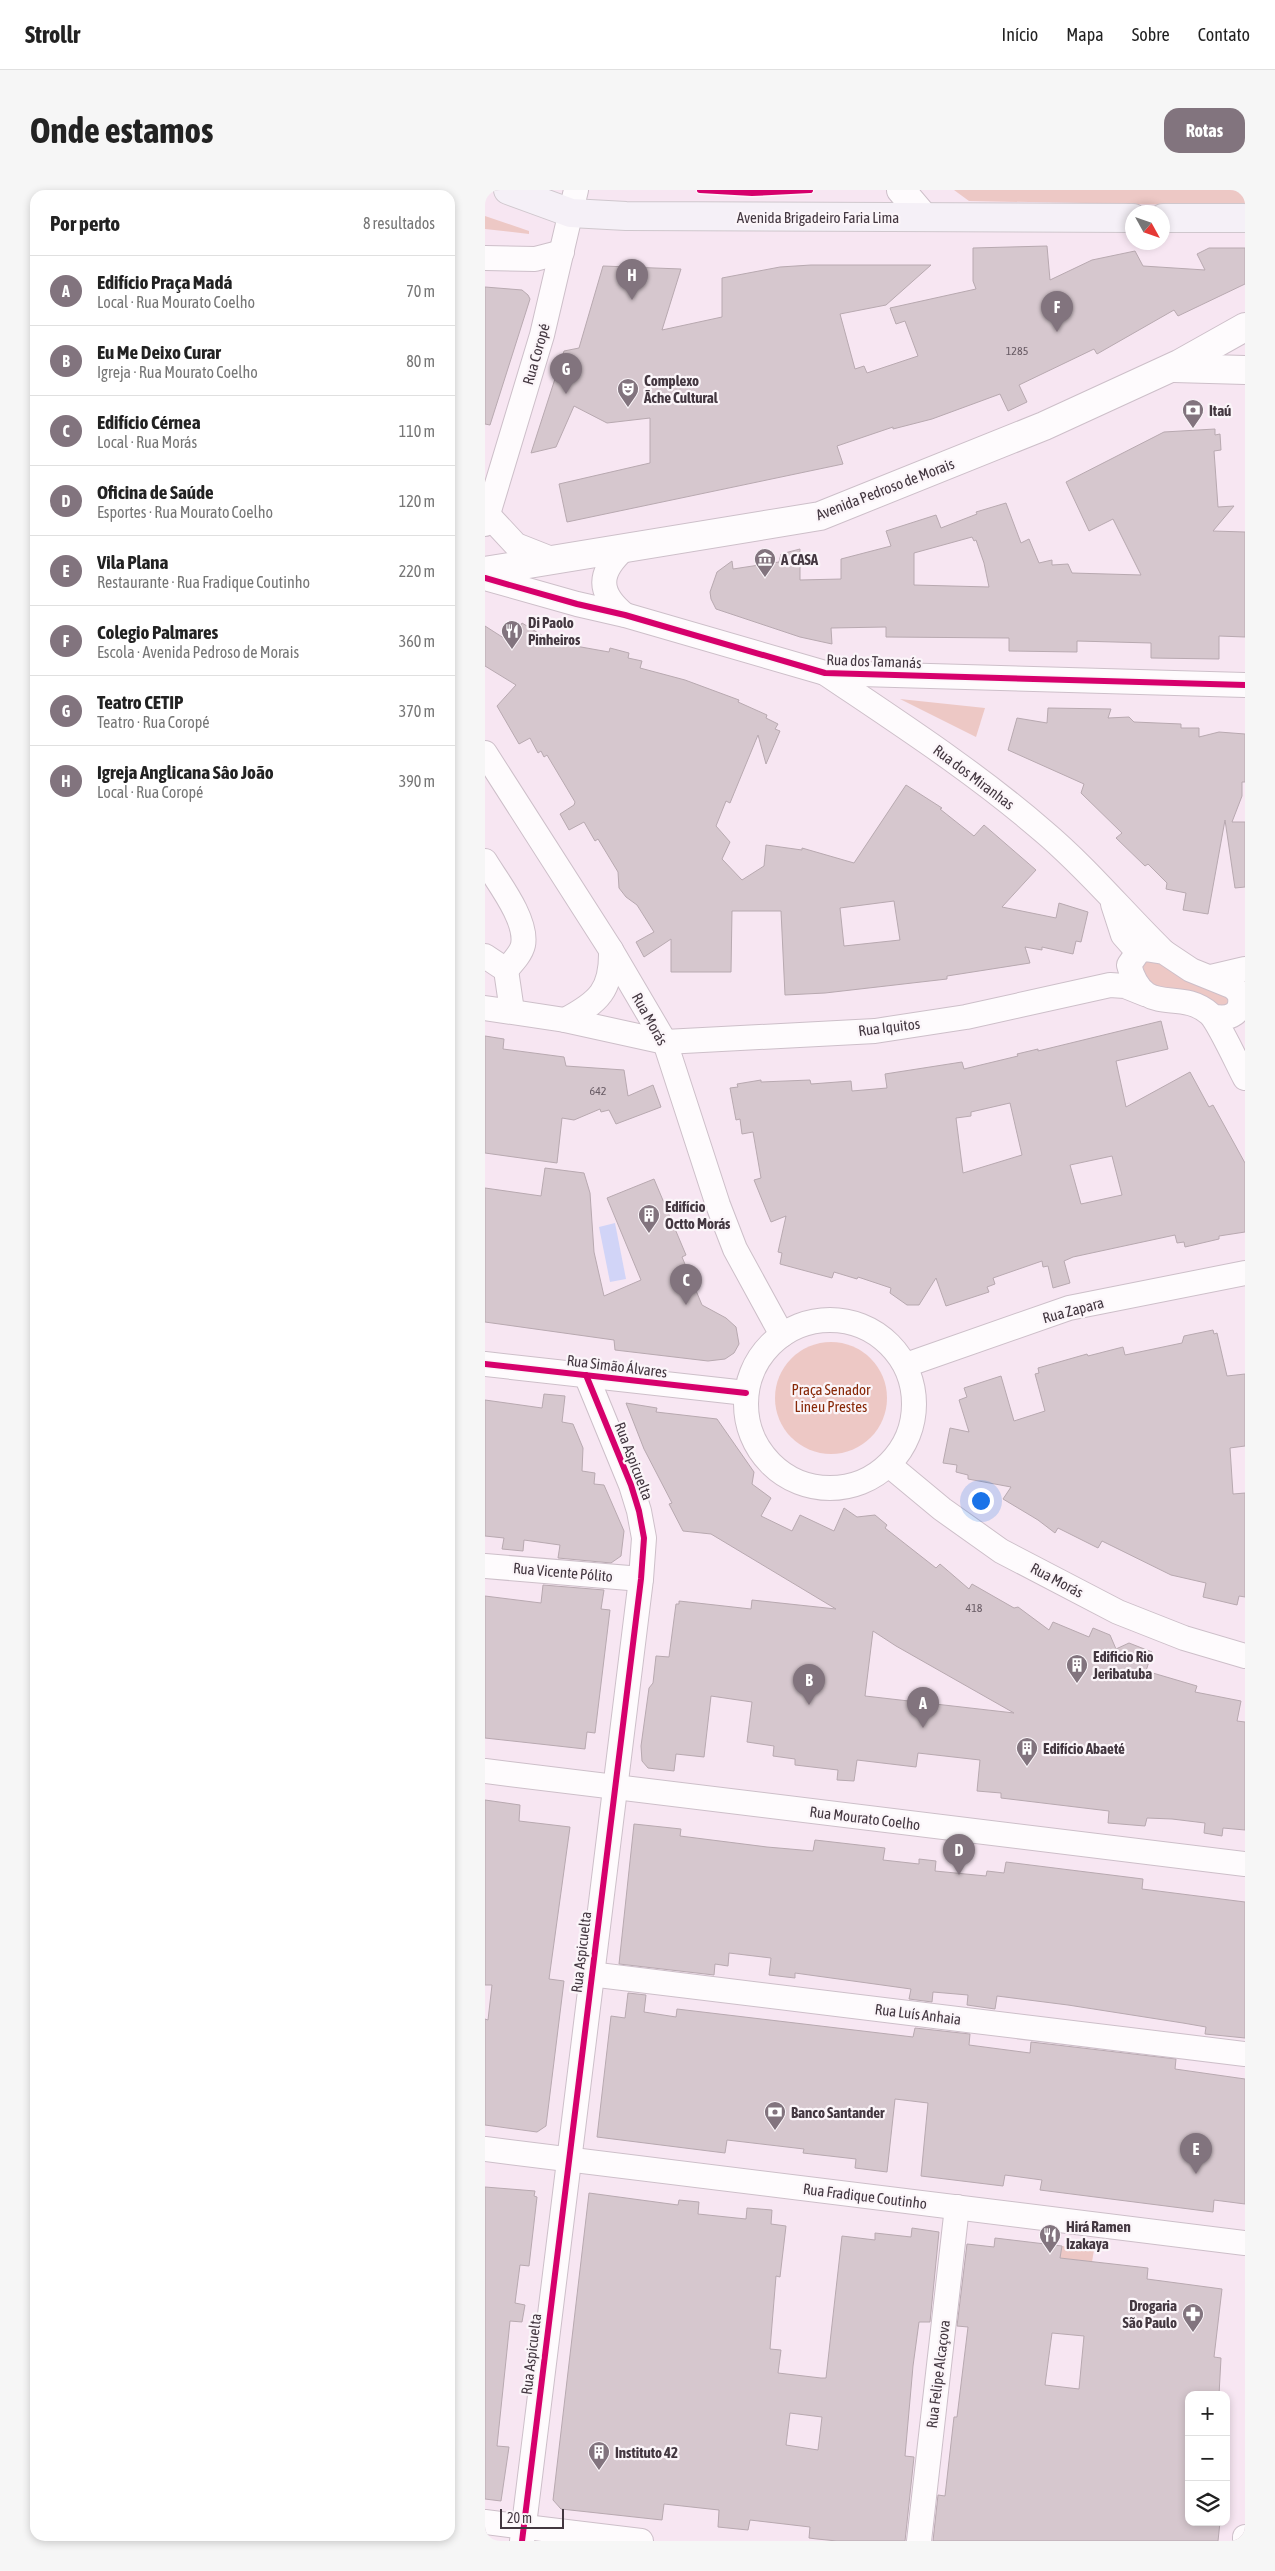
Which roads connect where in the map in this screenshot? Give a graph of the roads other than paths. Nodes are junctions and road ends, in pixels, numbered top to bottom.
1 (508, 190) edge
2 (901, 190) edge
3 (573, 201) edge
4 (924, 217) junction
5 (1125, 218) edge
6 (1170, 218) edge
7 (1245, 218) edge
8 (562, 252) junction
9 (485, 258) edge
10 (1245, 327) edge
11 (1245, 350) edge
12 (1175, 366) junction
13 (1245, 370) edge
14 (486, 519) edge
15 (624, 549) junction
16 (554, 560) junction
17 (485, 571) edge
18 (485, 578) edge
19 (625, 615) junction
20 (825, 673) junction
21 (1245, 685) edge
22 (485, 753) edge
23 (485, 861) edge
24 (1110, 896) junction
25 (611, 950) junction
26 (1164, 952) junction
27 (485, 956) edge
28 (1134, 958) junction
29 (1245, 969) edge
30 (506, 970) junction
31 (1211, 977) junction
32 (1110, 985) junction
33 (1145, 994) junction
34 (1233, 1005) edge
35 (485, 1008) edge
36 (512, 1012) junction
37 (565, 1020) junction
38 (665, 1042) junction
39 (1245, 1078) edge
40 (1245, 1273) edge
41 (781, 1335) junction
42 (485, 1364) edge
43 (906, 1365) junction
44 (587, 1375) junction
45 (746, 1394) junction
46 (889, 1465) junction
47 (485, 1566) edge
48 (641, 1579) junction
49 (1245, 1656) edge
50 (485, 1771) edge
51 (614, 1786) junction
52 (1245, 1864) edge
53 (590, 1974) junction
54 (1245, 2054) edge
55 (485, 2149) edge
56 (567, 2160) junction
57 (957, 2207) junction
58 (1245, 2243) edge
59 (485, 2522) edge
60 (523, 2534) edge
61 (1245, 2537) edge
62 (641, 2541) edge
63 (919, 2541) edge
64 (1245, 2541) edge

1 - 3 highway, Avenida Brigadeiro Faria Lima
2 - 4 main road
3 - 4 highway, Avenida Brigadeiro Faria Lima
3 - 8 street, Rua Coropé
4 - 5 highway, Avenida Brigadeiro Faria Lima
6 - 7 highway
8 - 9 street
8 - 14 street, Rua Coropé
10 - 12 main road, Avenida Pedroso de Morais
11 - 12 main road, Avenida Pedroso de Morais
12 - 13 main road
12 - 15 main road, Avenida Pedroso de Morais
14 - 16 street, Rua Coropé
15 - 16 main road, Avenida Pedroso de Morais
15 - 19 street, Rua dos Tamanás
16 - 17 main road, Avenida Pedroso de Morais
18 - 19 street, Rua dos Tamanás
19 - 20 street, Rua dos Tamanás
20 - 21 street, Rua dos Tamanás
20 - 24 street, Rua dos Miranhas
22 - 25 street, Rua Morás
23 - 30 street
24 - 26 street, Rua dos Miranhas
24 - 28 street, Rua dos Miranhas
25 - 37 street
25 - 38 street, Rua Morás
26 - 28 street
26 - 31 street, Rua dos Miranhas
27 - 30 street
28 - 32 street
28 - 33 street, Rua dos Miranhas
29 - 31 street
30 - 36 street
31 - 34 street, Rua dos Miranhas
32 - 33 street, Rua Iquitos
32 - 38 street, Rua Iquitos
33 - 34 street, Rua Iquitos
34 - 39 street
35 - 36 street, Rua Iquitos
36 - 37 street, Rua Iquitos
37 - 38 street, Rua Iquitos
38 - 41 street, Rua Morás
40 - 43 street, Rua Zapara
41 - 43 street
41 - 45 street
42 - 44 street, Rua Simão Álvares
43 - 46 street
44 - 45 street, Rua Simão Álvares
44 - 48 street, Rua Aspicuelta
45 - 46 street
46 - 49 street, Rua Morás
47 - 48 street, Rua Vicente Pólito
48 - 51 street, Rua Aspicuelta
50 - 51 street, Rua Mourato Coelho
51 - 52 street, Rua Mourato Coelho
51 - 53 street, Rua Aspicuelta
53 - 54 street, Rua Luís Anhaia
53 - 56 street, Rua Aspicuelta
55 - 56 street, Rua Fradique Coutinho
56 - 57 street, Rua Fradique Coutinho
56 - 60 street, Rua Aspicuelta
57 - 58 street, Rua Fradique Coutinho
57 - 63 street, Rua Felipe Alcaçova
59 - 60 street
60 - 62 street
61 - 64 street

